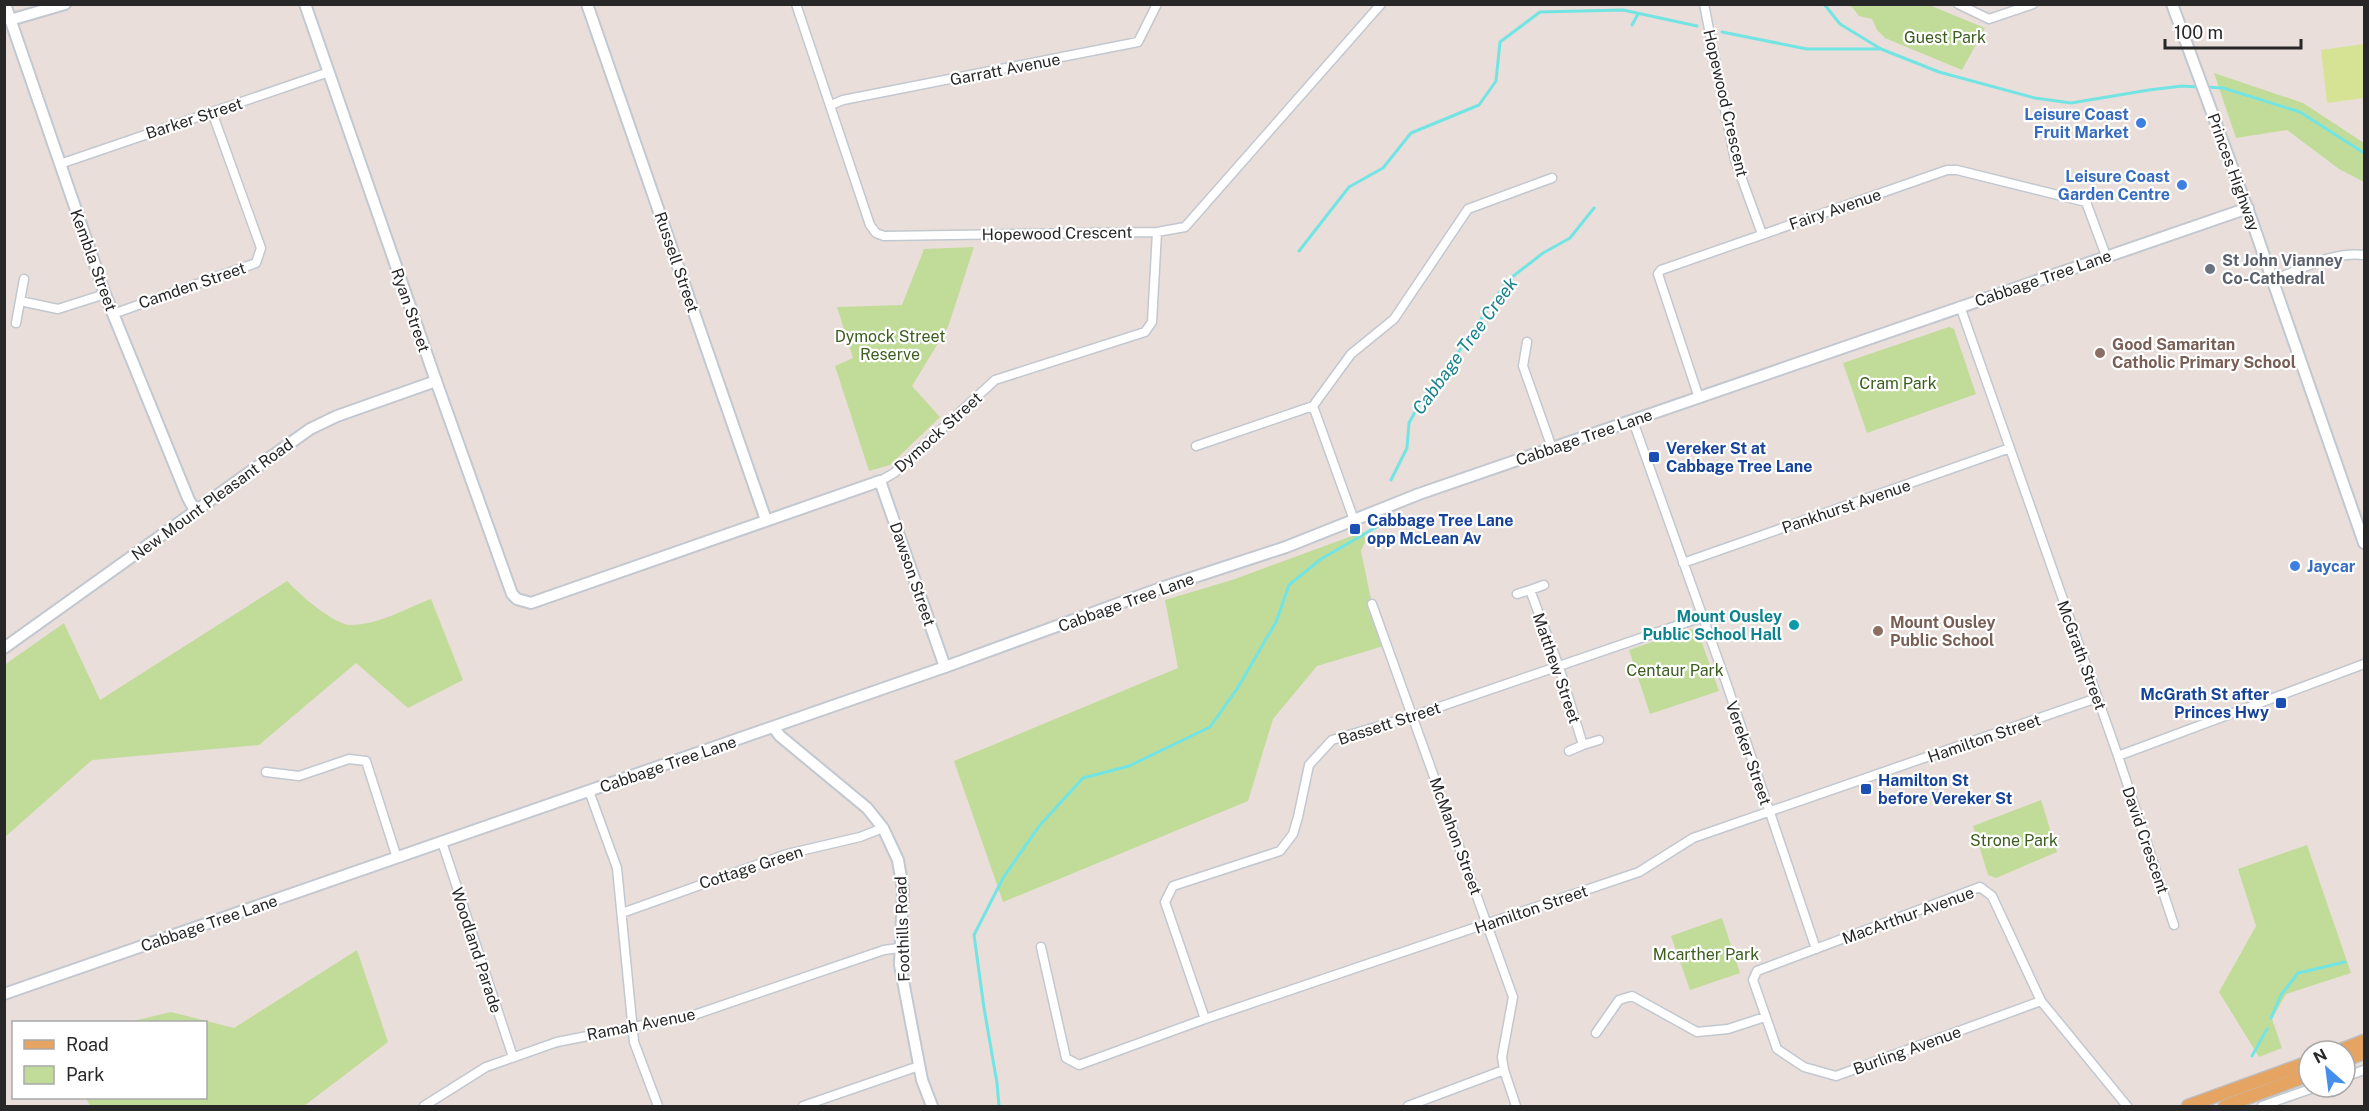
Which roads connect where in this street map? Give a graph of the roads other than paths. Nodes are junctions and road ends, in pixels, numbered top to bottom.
1 (5, 4) edge
2 (65, 4) edge
3 (305, 4) edge
4 (587, 4) edge
5 (796, 4) edge
6 (1157, 4) edge
7 (1381, 4) edge
8 (1704, 4) edge
9 (1958, 4) edge
10 (2033, 4) edge
11 (2172, 4) edge
12 (7, 20) edge
13 (329, 72) junction
14 (831, 105) junction
15 (212, 112) junction
16 (60, 164) junction
17 (1552, 178) dead end
18 (2248, 208) junction
19 (1157, 232) junction
20 (1762, 234) junction
21 (2364, 255) edge
22 (2106, 256) junction
23 (24, 279) dead end
24 (2273, 280) junction
25 (105, 294) junction
26 (20, 301) junction
27 (1960, 306) junction
28 (113, 314) junction
29 (15, 323) dead end
30 (1527, 342) dead end
31 (436, 381) junction
32 (1699, 398) junction
33 (1313, 406) junction
34 (1633, 421) junction
35 (1196, 446) dead end
36 (1552, 448) junction
37 (2010, 448) junction
38 (880, 481) junction
39 (195, 511) junction
40 (766, 520) junction
41 (1354, 520) junction
42 (2364, 543) edge
43 (1683, 563) junction
44 (1544, 585) dead end
45 (1530, 590) junction
46 (1517, 594) dead end
47 (531, 603) joint
48 (1372, 604) dead end
49 (1702, 617) junction
50 (4, 648) edge
51 (2364, 664) edge
52 (945, 667) junction
53 (1559, 667) junction
54 (2097, 698) junction
55 (1413, 716) junction
56 (774, 728) junction
57 (1599, 740) dead end
58 (1583, 746) junction
59 (1569, 751) dead end
60 (2118, 756) junction
61 (266, 772) dead end
62 (590, 791) junction
63 (1769, 812) junction
64 (883, 828) junction
65 (442, 842) junction
66 (397, 858) junction
67 (622, 913) junction
68 (1487, 924) junction
69 (2174, 925) dead end
70 (1041, 947) dead end
71 (900, 948) junction
72 (1816, 949) junction
73 (4, 994) edge
74 (2041, 1001) junction
75 (1765, 1017) junction
76 (1205, 1019) junction
77 (632, 1027) junction
78 (1596, 1033) dead end
79 (513, 1058) junction
80 (919, 1066) junction
81 (2297, 1066) edge
82 (1504, 1070) junction
83 (2297, 1079) edge
84 (2297, 1094) edge
85 (2126, 1106) edge
86 (424, 1107) edge
87 (658, 1107) edge
88 (802, 1107) edge
89 (932, 1107) edge
90 (1408, 1107) edge
91 (1516, 1107) edge
92 (2188, 1107) edge
93 (2225, 1107) edge
94 (2262, 1107) edge

1 - 12 main road, Kembla Street
2 - 12 main road
3 - 13 main road, Ryan Street
4 - 40 main road, Russell Street
5 - 14 street, Hopewood Crescent
6 - 14 street, Garratt Avenue
7 - 19 street, Hopewood Crescent
8 - 20 street, Hopewood Crescent
9 - 10 street
11 - 18 main road, Princes Highway
12 - 16 main road, Kembla Street
13 - 15 street, Barker Street
13 - 31 main road, Ryan Street
14 - 19 street, Hopewood Crescent
15 - 16 street, Barker Street
15 - 28 street, Camden Street
16 - 25 main road, Kembla Street
17 - 33 street
18 - 22 main road, Cabbage Tree Lane
18 - 24 main road, Princes Highway
19 - 38 street, Dymock Street
20 - 22 street, Fairy Avenue
20 - 32 street, Fairy Avenue
21 - 24 street
22 - 27 main road, Cabbage Tree Lane
23 - 26 street
24 - 42 main road, Princes Highway
25 - 26 street
25 - 28 main road, Kembla Street
26 - 29 street
27 - 32 main road, Cabbage Tree Lane
27 - 37 street, McGrath Street
28 - 39 main road, Kembla Street
30 - 36 street
31 - 39 main road, New Mount Pleasant Road
31 - 47 main road, Ryan Street
32 - 34 main road, Cabbage Tree Lane
33 - 35 street
33 - 41 street
34 - 36 main road, Cabbage Tree Lane
34 - 43 street, Vereker Street
36 - 41 main road, Cabbage Tree Lane
37 - 43 street, Pankhurst Avenue
37 - 54 street, McGrath Street
38 - 40 main road, Dymock Street
38 - 52 main road, Dawson Street
39 - 50 main road, New Mount Pleasant Road
40 - 47 main road, Dymock Street
41 - 52 main road, Cabbage Tree Lane
43 - 49 street, Vereker Street
44 - 45 street, Matthew Street
45 - 46 street, Matthew Street
45 - 53 street, Matthew Street
48 - 55 street, McMahon Street
49 - 53 street, Bassett Street
49 - 63 street, Vereker Street
51 - 60 street
52 - 56 main road, Cabbage Tree Lane
53 - 55 street, Bassett Street
53 - 58 street, Matthew Street
54 - 60 street, McGrath Street
54 - 63 street, Hamilton Street
55 - 68 street, McMahon Street
55 - 76 street, Bassett Street
56 - 62 main road, Cabbage Tree Lane
56 - 64 main road, Foothills Road
57 - 58 street, Matthew Street
58 - 59 street, Matthew Street
60 - 69 street, David Crescent
61 - 66 street
62 - 65 main road, Cabbage Tree Lane
62 - 67 street
63 - 68 street, Hamilton Street
63 - 72 street, Vereker Street
64 - 67 street, Cottage Green
64 - 71 main road, Foothills Road
65 - 66 main road, Cabbage Tree Lane
65 - 79 street, Woodland Parade
66 - 73 main road, Cabbage Tree Lane
67 - 77 street
68 - 76 street, Hamilton Street
68 - 82 street, McMahon Street
70 - 76 street, Hamilton Street
71 - 77 street, Ramah Avenue
71 - 80 main road, Foothills Road
72 - 74 street, MacArthur Avenue
72 - 75 street, Burling Avenue
74 - 75 street, Burling Avenue
74 - 85 street
75 - 78 street
77 - 79 street, Ramah Avenue
77 - 87 street
79 - 86 street, Ramah Avenue
80 - 88 street
80 - 89 main road, Foothills Road
81 - 92 main road
82 - 90 street
82 - 91 street, McMahon Street
83 - 93 main road
84 - 94 street

